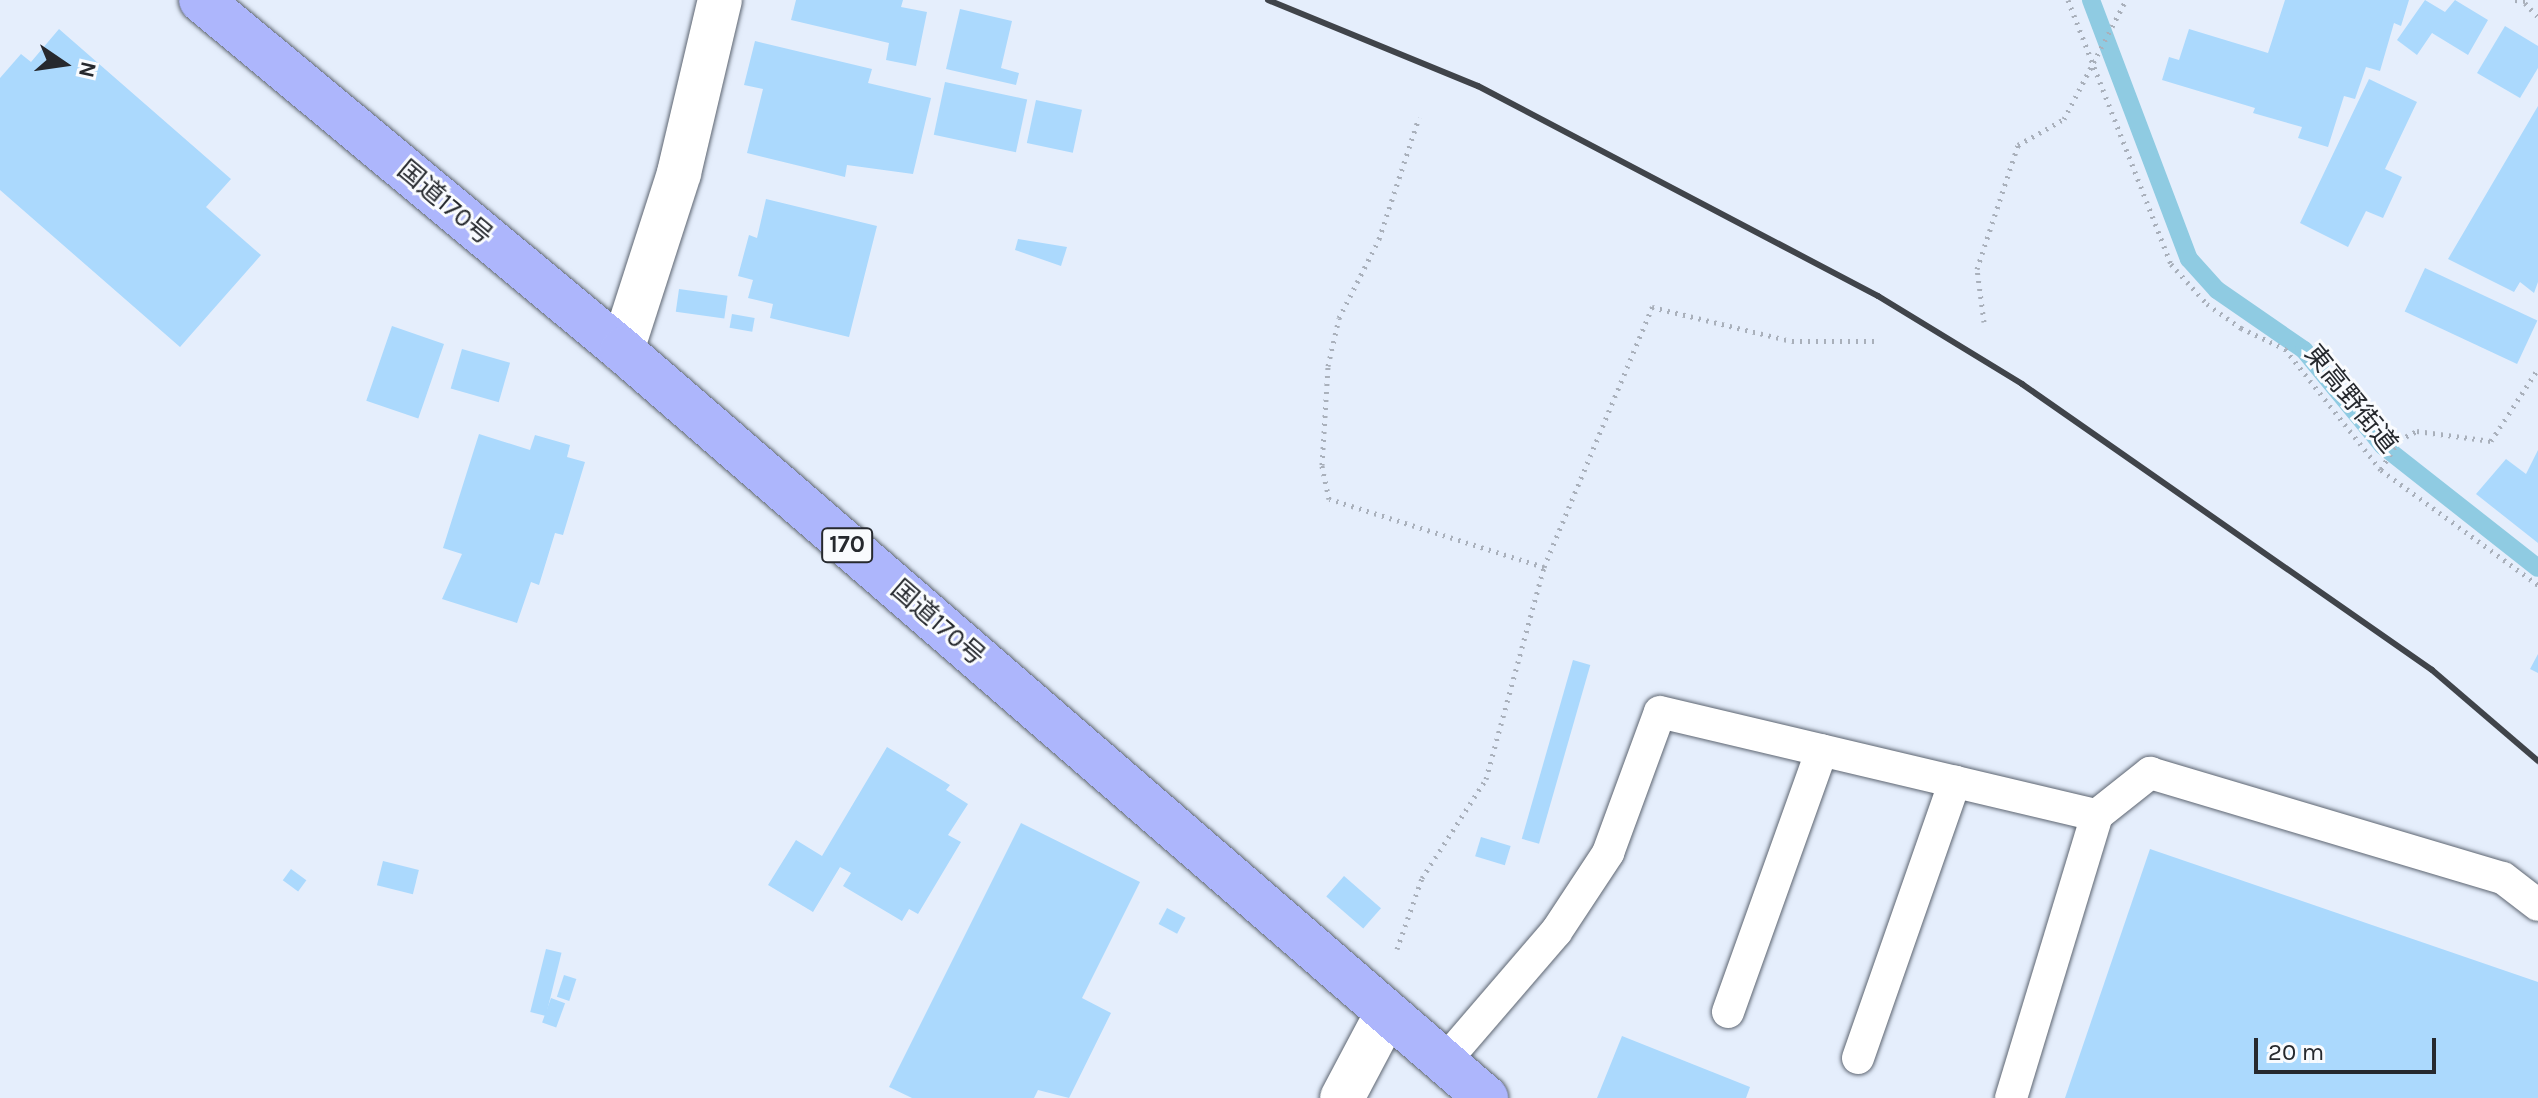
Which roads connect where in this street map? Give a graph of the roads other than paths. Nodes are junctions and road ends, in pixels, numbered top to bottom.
1 (201, 0) edge
2 (720, 0) edge
3 (622, 350) junction
4 (1822, 750) junction
5 (1955, 781) junction
6 (2097, 815) junction
7 (2538, 905) edge
8 (1728, 1012) dead end
9 (1387, 1013) junction
10 (1858, 1058) dead end
11 (1444, 1062) junction
12 (1344, 1097) edge
13 (1486, 1098) edge
14 (2011, 1098) edge

1 - 3 highway, 国道170号 / 170
2 - 3 street
3 - 9 highway, 国道170号 / 170
4 - 5 lane
4 - 8 lane
4 - 11 lane
5 - 6 lane
5 - 10 lane
6 - 7 lane
6 - 14 lane
9 - 11 highway, 国道170号 / 170
9 - 12 street
11 - 13 highway, 国道170号 / 170

